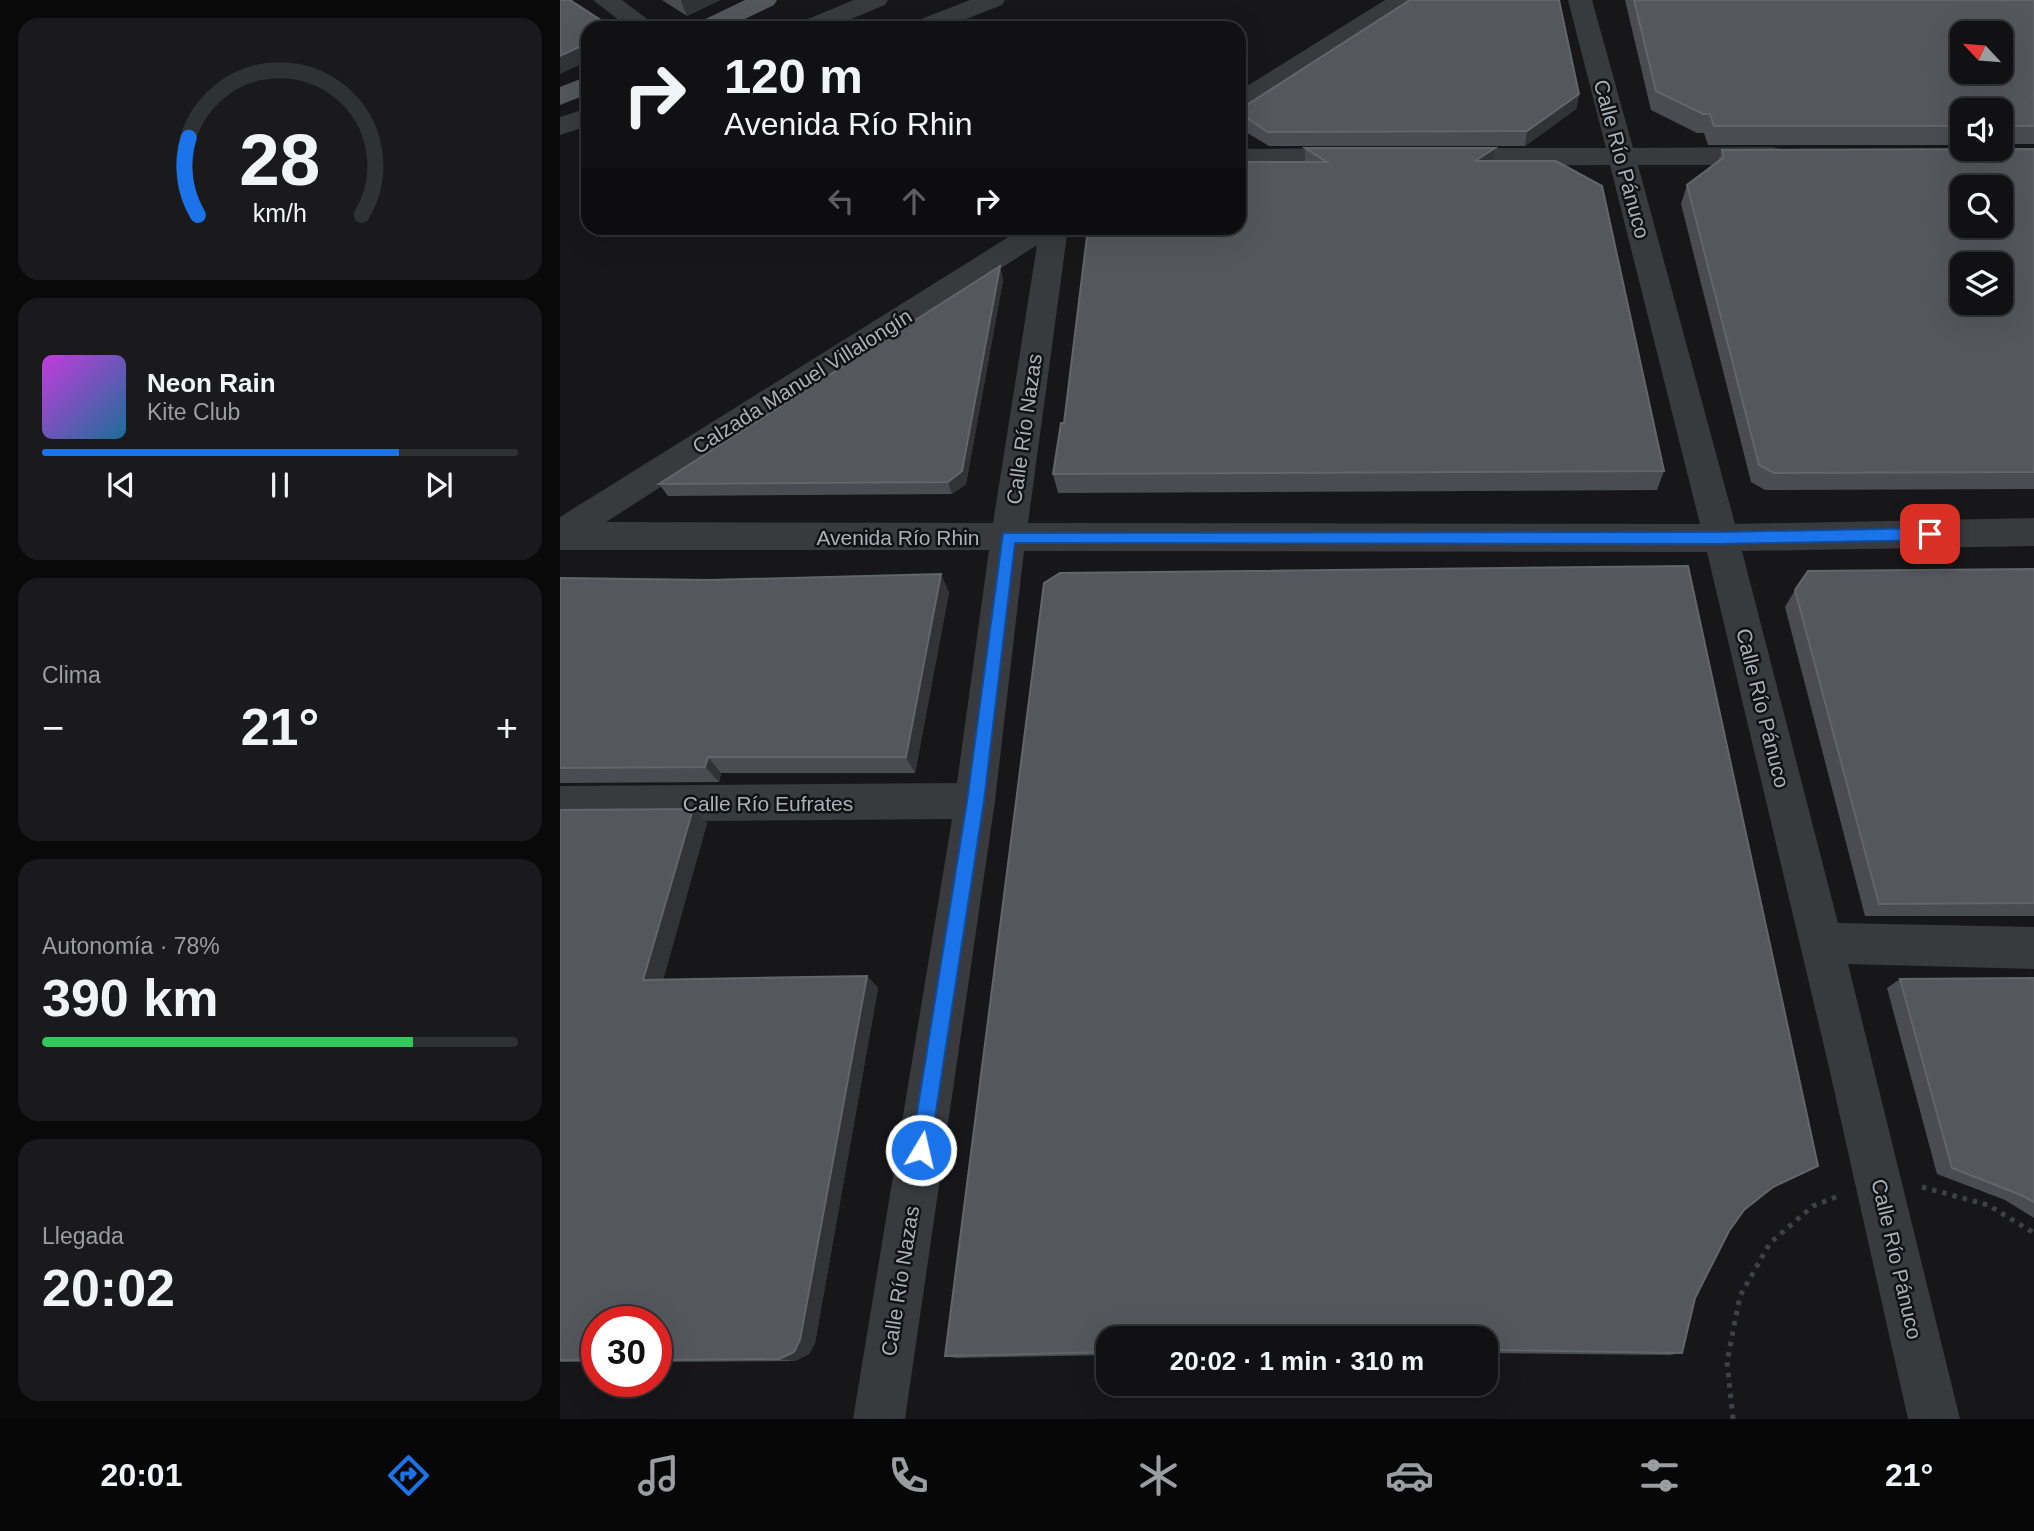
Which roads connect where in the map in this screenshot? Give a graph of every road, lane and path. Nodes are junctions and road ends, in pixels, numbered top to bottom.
1 (605, 0) edge
2 (765, 0) edge
3 (876, 0) edge
4 (993, 0) edge
5 (1402, 0) edge
6 (1580, 0) edge
7 (636, 21) edge
8 (721, 21) edge
9 (824, 21) edge
10 (938, 21) edge
11 (581, 87) edge
12 (560, 97) edge
13 (1246, 99) edge
14 (581, 119) edge
15 (560, 127) edge
16 (1622, 156) junction
17 (1800, 156) edge
18 (1376, 157) edge
19 (1417, 157) edge
20 (1246, 158) edge
21 (1032, 235) edge
22 (1053, 235) edge
23 (2034, 532) edge
24 (560, 535) edge
25 (1009, 537) junction
26 (1721, 538) junction
27 (975, 801) junction
28 (560, 804) edge
29 (1820, 943) junction
30 (2034, 948) edge
31 (1880, 1185) junction
32 (2034, 1233) edge
33 (879, 1419) edge
34 (1733, 1419) edge
35 (1934, 1419) edge

1 - 7 street
2 - 8 main road
3 - 9 street
4 - 10 street
5 - 13 street
6 - 16 street, Calle Río Pánuco
11 - 12 main road
14 - 15 street
16 - 17 street
16 - 19 street
16 - 26 street, Calle Río Pánuco
18 - 20 street
21 - 24 street, Calzada Manuel Villalongín
22 - 25 street, Calle Río Nazas
23 - 26 street, Avenida Río Rhin
24 - 25 street, Avenida Río Rhin
25 - 26 street, Avenida Río Rhin
25 - 27 street, Calle Río Nazas
26 - 29 street, Calle Río Pánuco
27 - 28 street, Calle Río Eufrates
27 - 33 street, Calle Río Nazas
29 - 30 street
29 - 31 street, Calle Río Pánuco
31 - 32 path
31 - 34 path
31 - 35 street, Calle Río Pánuco

